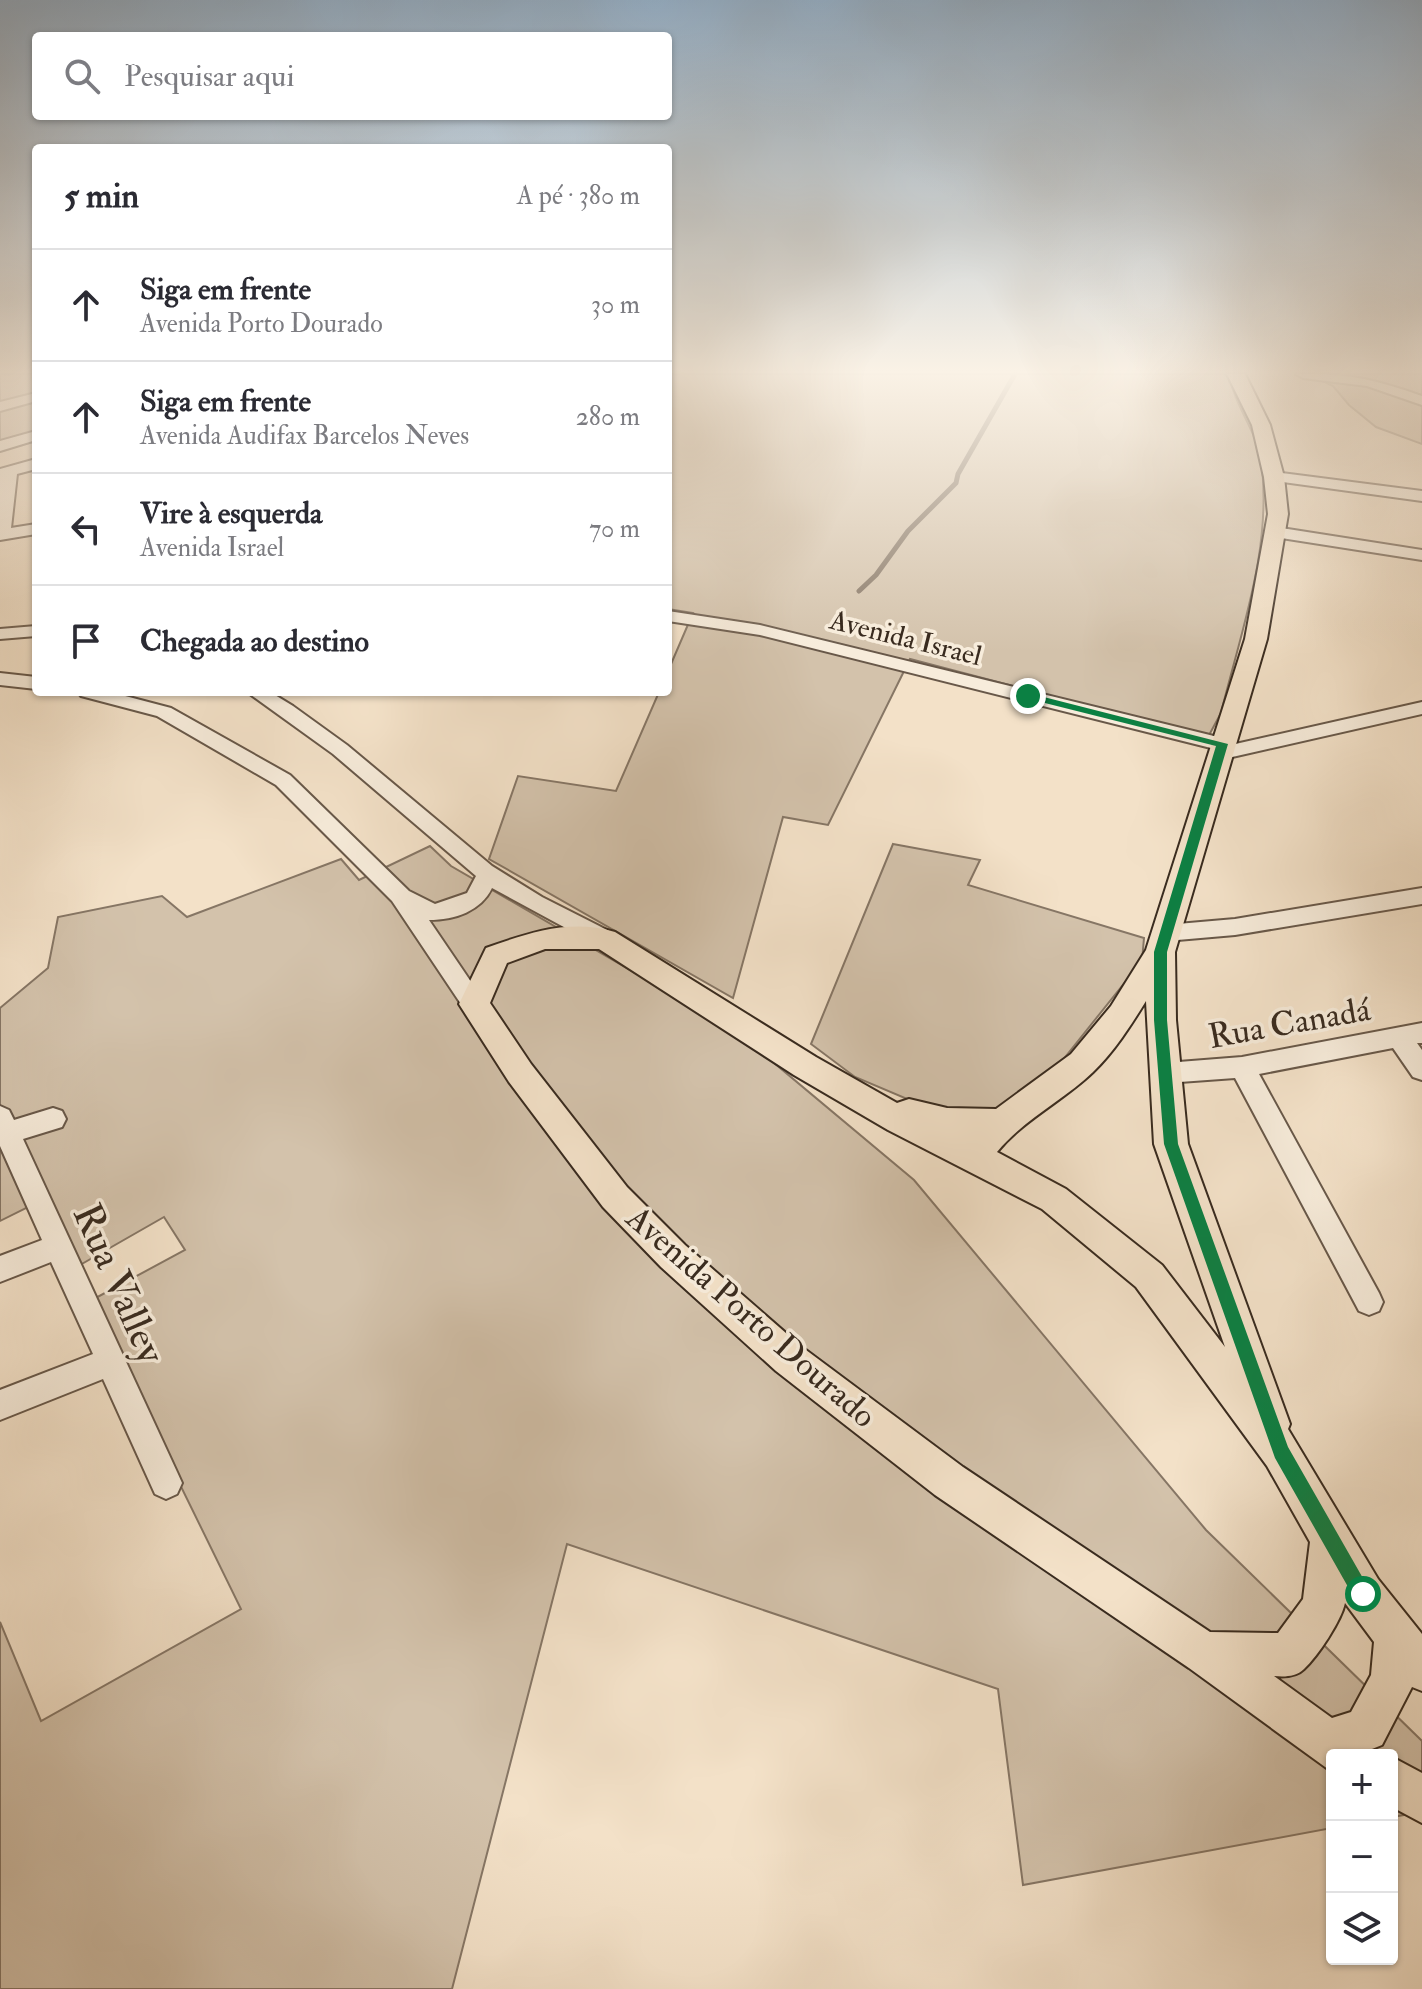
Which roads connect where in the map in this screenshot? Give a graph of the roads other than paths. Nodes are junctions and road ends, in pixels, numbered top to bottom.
1 (26, 467) edge
2 (1271, 467) edge
3 (5, 473) edge
4 (1274, 477) junction
5 (1422, 496) edge
6 (32, 530) edge
7 (1275, 532) junction
8 (1, 534) edge
9 (1422, 555) edge
10 (672, 617) edge
11 (32, 631) edge
12 (0, 635) edge
13 (32, 638) edge
14 (0, 679) edge
15 (32, 683) edge
16 (103, 696) edge
17 (264, 696) edge
18 (1422, 708) edge
19 (1221, 749) junction
20 (488, 874) junction
21 (400, 895) junction
22 (1422, 896) edge
23 (605, 939) junction
24 (1163, 942) junction
25 (474, 1004) junction
26 (1410, 1035) edge
27 (805, 1066) junction
28 (1242, 1067) junction
29 (1422, 1070) edge
30 (1166, 1073) junction
31 (53, 1119) dead end
32 (1002, 1123) junction
33 (2, 1128) edge
34 (973, 1157) junction
35 (60, 1246) junction
36 (0, 1269) edge
37 (1369, 1302) dead end
38 (112, 1361) junction
39 (0, 1405) edge
40 (1281, 1452) junction
41 (166, 1483) dead end
42 (1331, 1539) junction
43 (1412, 1650) edge
44 (1204, 1653) junction
45 (1337, 1749) edge
46 (1398, 1784) edge
47 (1422, 1800) edge

1 - 3 street
2 - 4 main road
3 - 8 street
4 - 5 street
4 - 7 main road
6 - 8 street
7 - 9 street
7 - 19 main road
10 - 19 street, Avenida Israel
11 - 12 street
12 - 13 street
14 - 15 street
16 - 21 street, Avenida Porto Dourado
17 - 20 street
18 - 19 street
19 - 24 main road
20 - 21 street
20 - 23 street
21 - 25 street, Avenida Porto Dourado
22 - 24 street
23 - 25 main road
23 - 27 main road
24 - 30 main road
24 - 32 main road
25 - 44 main road, Avenida Porto Dourado
26 - 28 street, Rua Canadá
26 - 29 street
27 - 32 main road
27 - 34 main road
28 - 30 street, Rua Canadá
28 - 37 street
30 - 40 main road
31 - 33 street
32 - 34 main road
33 - 35 street, Rua Valley
34 - 40 main road
35 - 36 street
35 - 38 street, Rua Valley
38 - 39 street
38 - 41 street, Rua Valley
40 - 42 main road
42 - 43 main road
42 - 44 main road
43 - 45 main road
44 - 45 main road, Avenida Porto Dourado
46 - 47 main road

